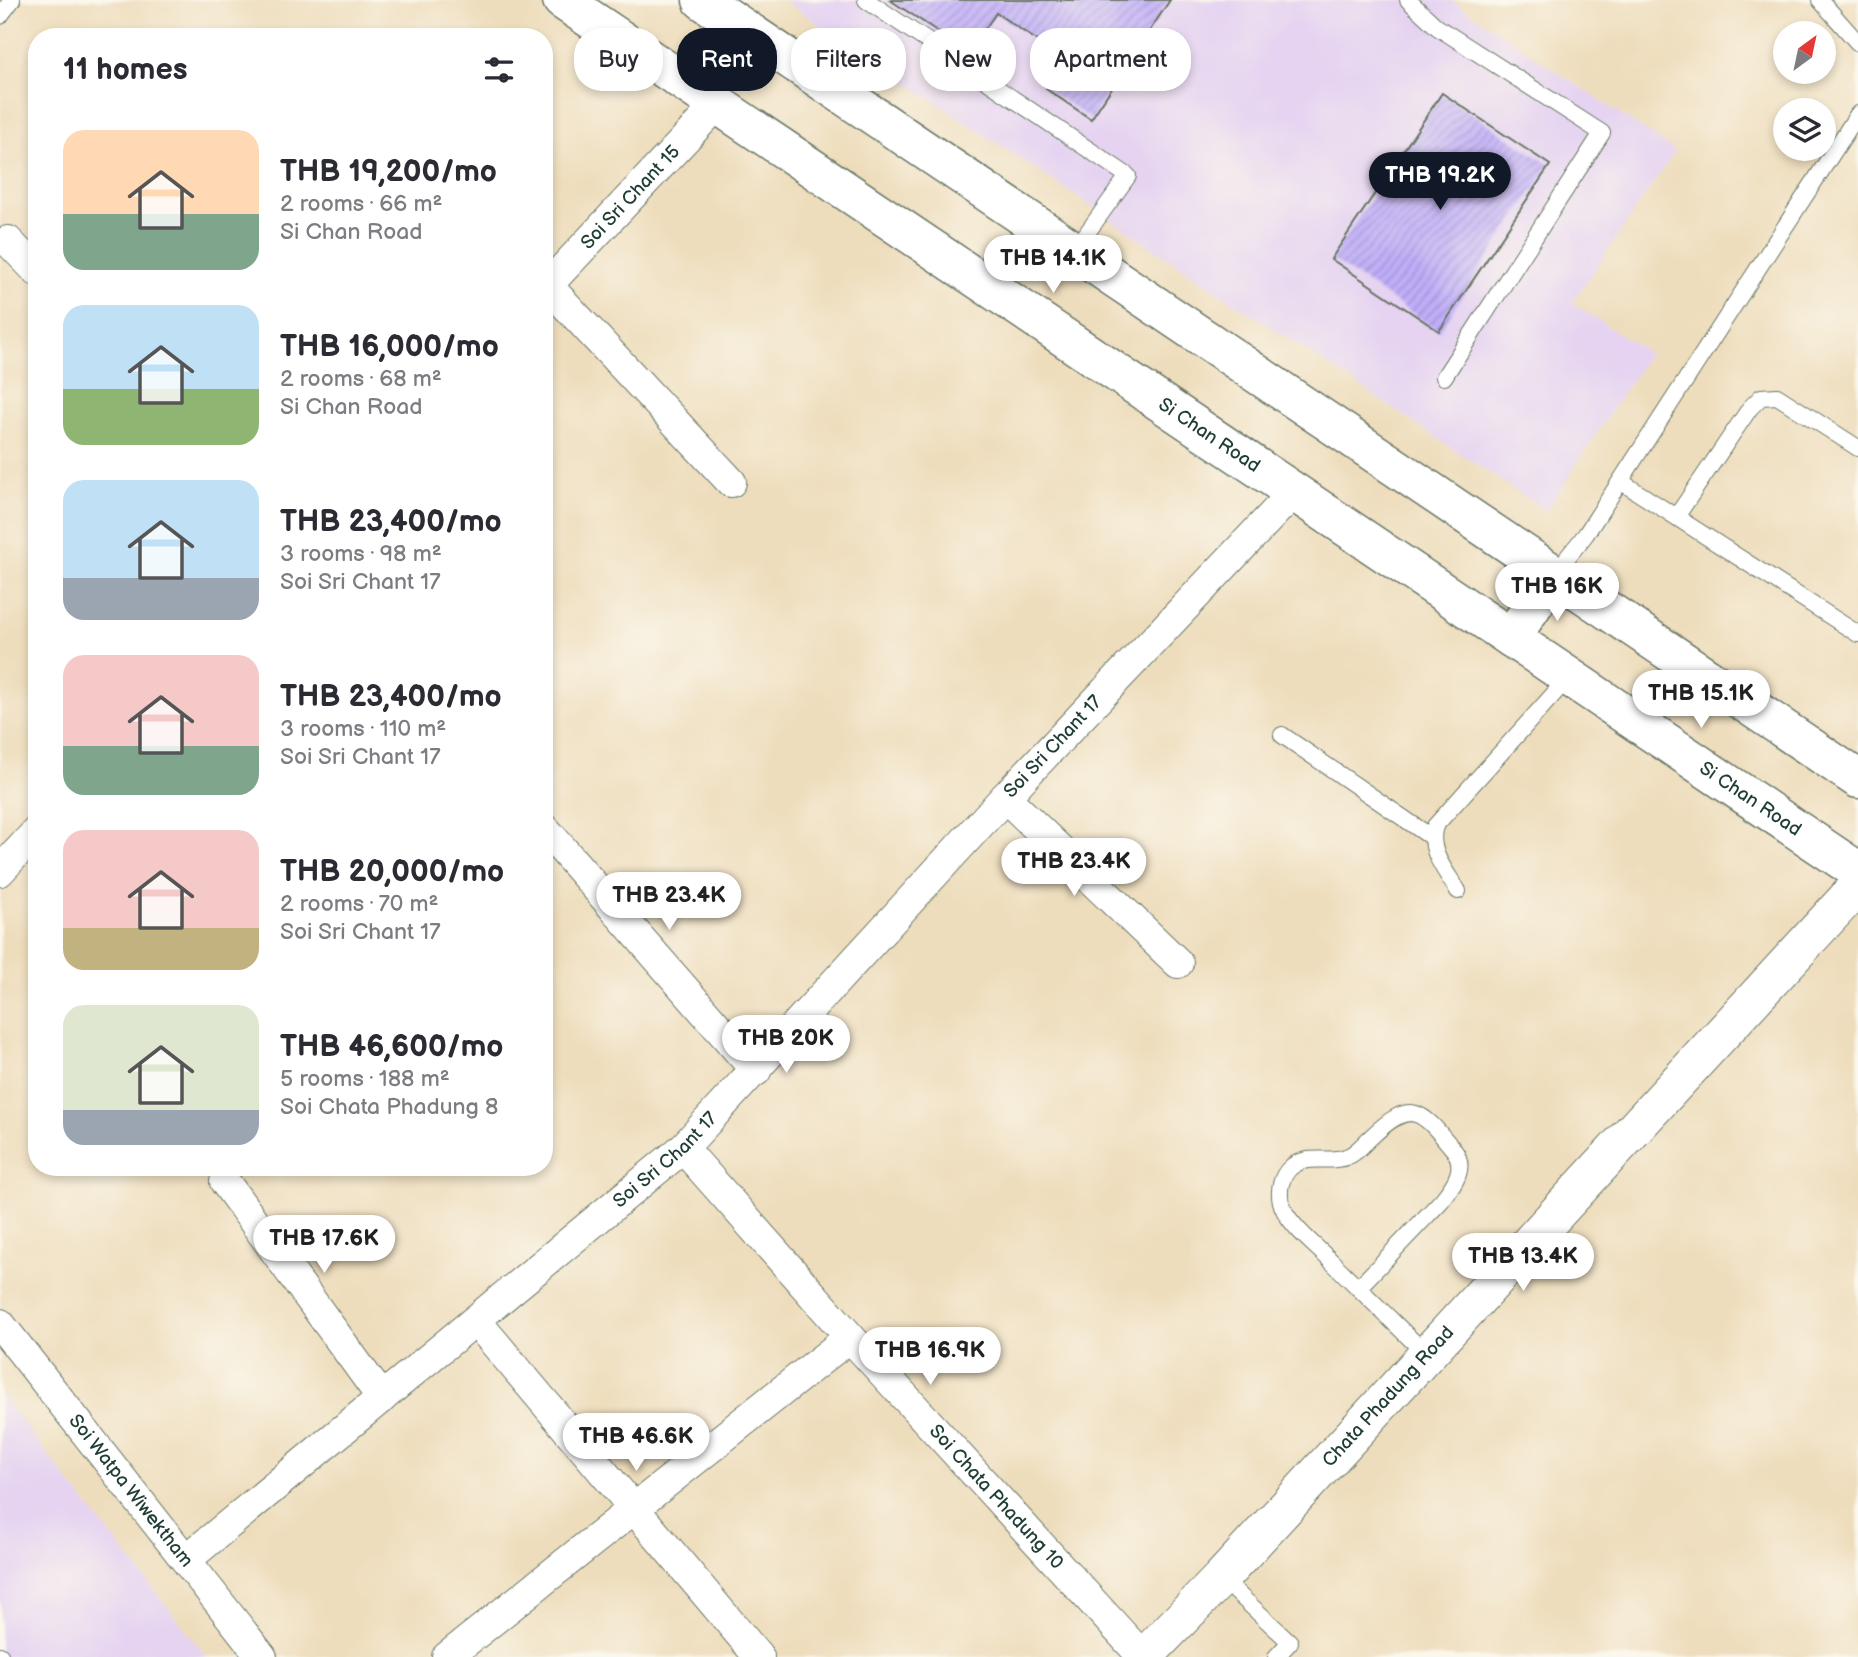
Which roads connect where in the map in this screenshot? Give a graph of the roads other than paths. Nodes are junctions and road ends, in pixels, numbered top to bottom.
1 (12, 0) edge
2 (562, 0) edge
3 (702, 0) edge
4 (866, 0) edge
5 (1408, 0) edge
6 (1820, 0) edge
7 (0, 16) edge
8 (1858, 43) edge
9 (717, 105) junction
10 (1858, 114) edge
11 (8, 241) dead end
12 (1074, 251) junction
13 (28, 262) edge
14 (553, 280) edge
15 (553, 294) edge
16 (1444, 377) dead end
17 (1858, 448) edge
18 (1620, 481) junction
19 (731, 482) dead end
20 (1294, 492) junction
21 (1676, 517) junction
22 (1554, 574) junction
23 (1858, 634) edge
24 (1511, 638) junction
25 (1569, 677) junction
26 (1282, 735) dead end
27 (1858, 779) edge
28 (1005, 797) junction
29 (1431, 837) junction
30 (553, 838) edge
31 (28, 845) edge
32 (0, 871) edge
33 (1858, 871) edge
34 (1858, 886) edge
35 (1458, 891) dead end
36 (1178, 963) dead end
37 (756, 1071) junction
38 (683, 1148) junction
39 (225, 1182) dead end
40 (1359, 1288) junction
41 (476, 1321) junction
42 (0, 1324) edge
43 (850, 1336) junction
44 (1427, 1355) junction
45 (382, 1398) junction
46 (633, 1509) junction
47 (187, 1559) junction
48 (1221, 1578) junction
49 (262, 1657) edge
50 (447, 1657) edge
51 (759, 1657) edge
52 (1143, 1657) edge
53 (1276, 1657) edge

1 - 7 lane
2 - 9 main road, Si Chan Road
3 - 12 main road
4 - 12 lane
5 - 16 lane
6 - 8 lane
9 - 14 street, Soi Sri Chant 15
9 - 20 main road, Si Chan Road
10 - 18 lane
11 - 13 street
12 - 22 main road
15 - 19 street
17 - 21 lane
18 - 21 lane
18 - 22 lane
20 - 24 main road, Si Chan Road
20 - 28 street, Soi Sri Chant 17
21 - 23 lane
22 - 24 main road
22 - 27 main road
24 - 25 main road, Si Chan Road
25 - 29 lane
25 - 33 main road, Si Chan Road
26 - 29 lane
28 - 36 street
28 - 37 street, Soi Sri Chant 17
29 - 35 lane
30 - 37 street
31 - 32 street
34 - 44 street, Chata Phadung Road
37 - 38 street, Soi Sri Chant 17
38 - 41 street, Soi Sri Chant 17
38 - 43 street, Soi Chata Phadung 10
39 - 45 street
40 - 40 lane
40 - 44 lane
41 - 45 street, Soi Sri Chant 17
41 - 46 street
42 - 47 street, Soi Watpa Wiwektham
43 - 46 street
43 - 52 street, Soi Chata Phadung 10
44 - 48 street, Chata Phadung Road
45 - 47 street, Soi Sri Chant 17
46 - 50 street
46 - 51 street
47 - 49 street, Soi Watpa Wiwektham
48 - 52 street, Chata Phadung Road
48 - 53 lane

